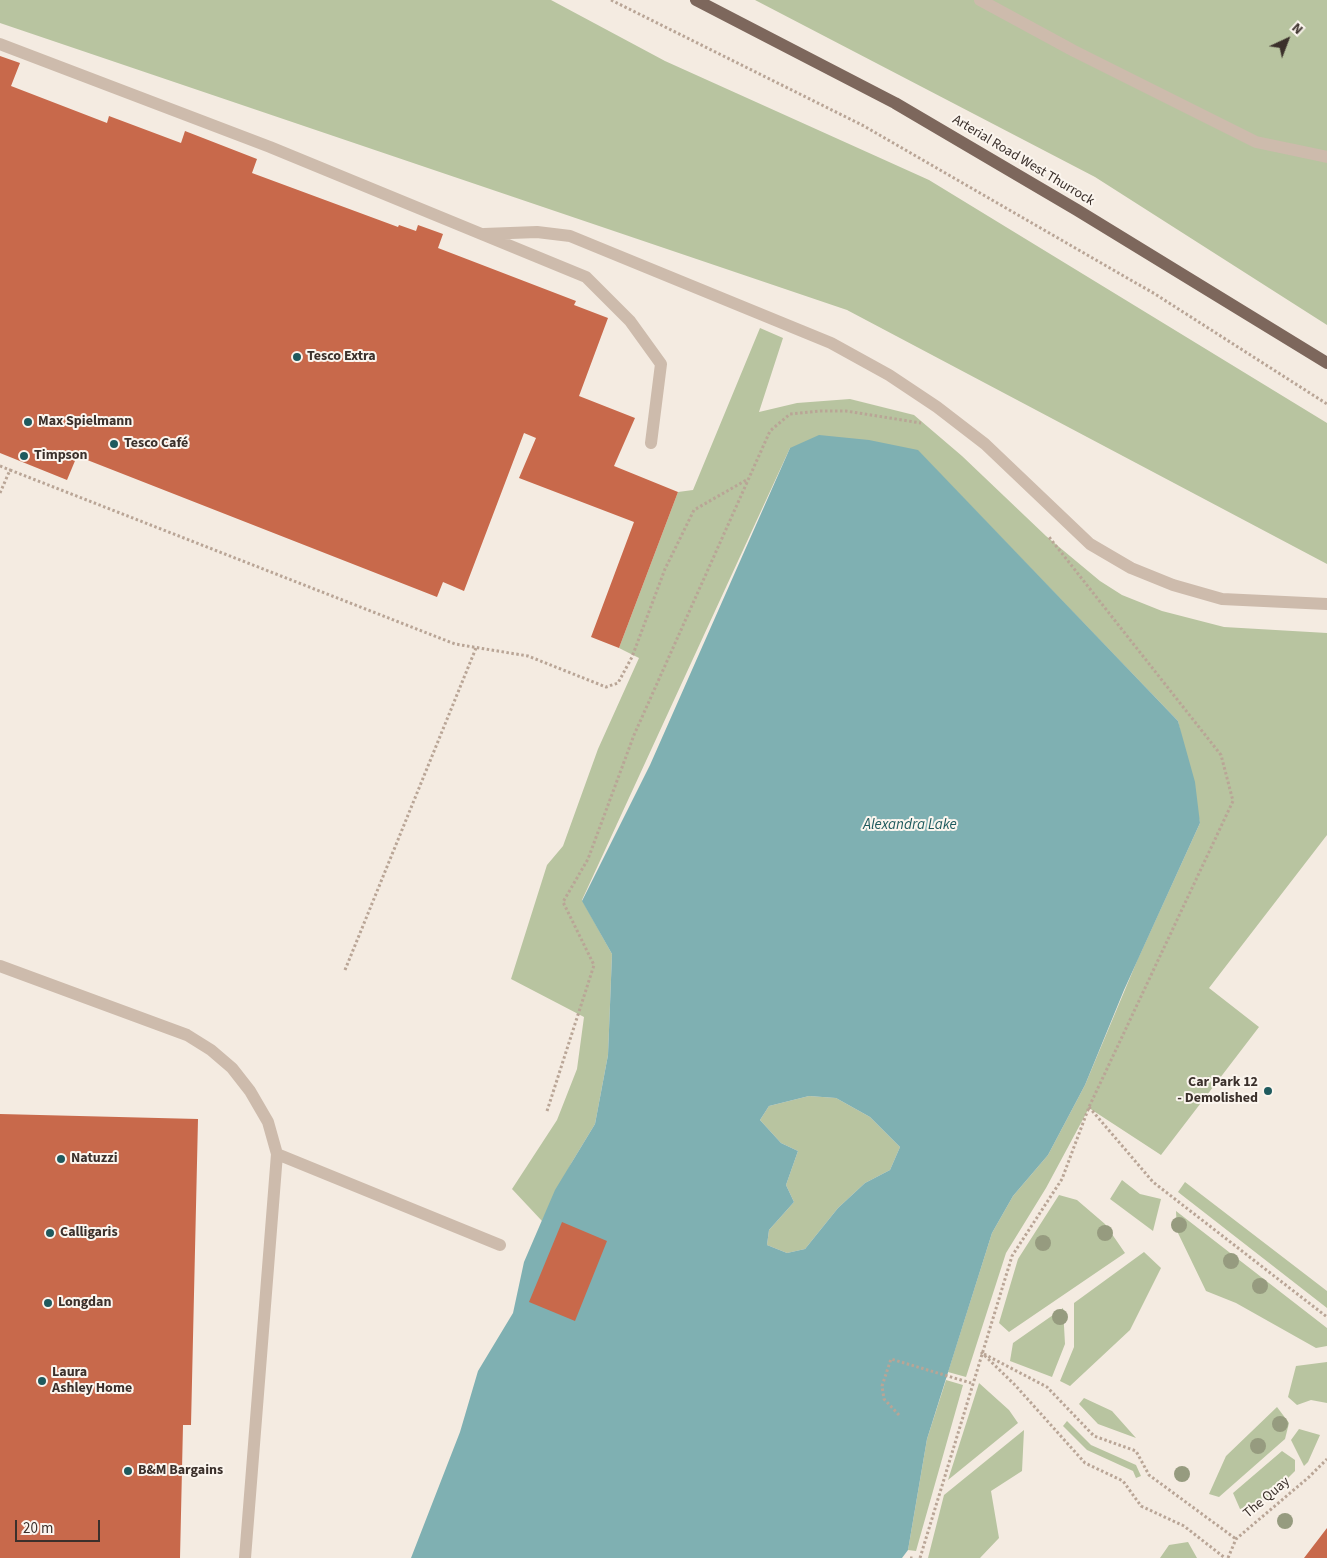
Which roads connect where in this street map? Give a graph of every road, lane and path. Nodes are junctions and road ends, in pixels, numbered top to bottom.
1 (611, 0) edge
2 (696, 0) edge
3 (980, 0) edge
4 (0, 44) edge
5 (1327, 157) edge
6 (484, 234) junction
7 (1327, 364) edge
8 (1327, 404) edge
9 (928, 424) dead end
10 (651, 443) dead end
11 (0, 466) edge
12 (10, 470) junction
13 (748, 478) junction
14 (0, 493) edge
15 (1061, 545) dead end
16 (1327, 604) edge
17 (476, 648) junction
18 (0, 966) edge
19 (346, 970) dead end
20 (1089, 1107) junction
21 (547, 1111) dead end
22 (277, 1154) junction
23 (500, 1245) dead end
24 (1327, 1317) edge
25 (981, 1352) junction
26 (972, 1383) junction
27 (899, 1415) dead end
28 (1327, 1459) edge
29 (1236, 1539) junction
30 (244, 1558) edge
31 (910, 1558) edge
32 (915, 1558) edge
33 (920, 1558) edge
34 (1227, 1558) edge

1 - 8 path
2 - 7 main road, Arterial Road West Thurrock
3 - 5 lane
4 - 6 lane
6 - 10 lane
6 - 16 lane
9 - 13 path
11 - 12 path
12 - 14 path
12 - 17 path
13 - 17 path
13 - 21 path
15 - 20 path
17 - 19 path
18 - 22 lane
20 - 24 path
20 - 25 path
22 - 23 lane
22 - 30 lane
25 - 26 path
25 - 29 path
25 - 34 path
26 - 27 path
26 - 33 path
28 - 29 path, The Quay
29 - 34 path, The Quay
31 - 32 path

